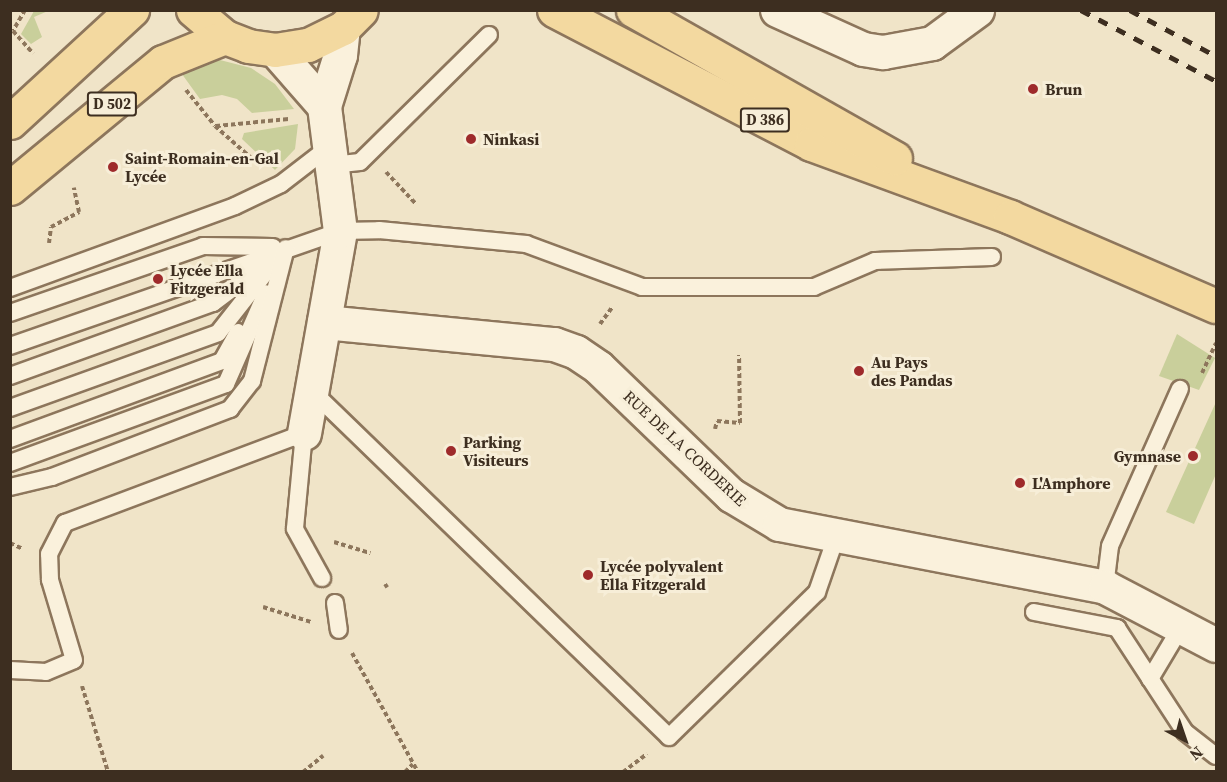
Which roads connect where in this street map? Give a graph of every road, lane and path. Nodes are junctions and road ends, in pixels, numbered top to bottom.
1 (132, 10) edge
2 (193, 10) edge
3 (554, 10) edge
4 (633, 10) edge
5 (777, 10) edge
6 (977, 10) edge
7 (352, 19) edge
8 (489, 35) dead end
9 (225, 37) junction
10 (274, 50) junction
11 (324, 106) junction
12 (10, 122) edge
13 (215, 126) dead end
14 (376, 147) junction
15 (331, 156) junction
16 (10, 188) edge
17 (74, 188) dead end
18 (985, 209) junction
19 (50, 231) dead end
20 (340, 231) junction
21 (416, 234) junction
22 (286, 248) junction
23 (992, 257) dead end
24 (10, 288) edge
25 (1216, 306) edge
26 (10, 313) edge
27 (324, 322) junction
28 (10, 346) edge
29 (739, 356) dead end
30 (10, 376) edge
31 (1180, 389) dead end
32 (312, 391) junction
33 (10, 408) edge
34 (715, 432) dead end
35 (304, 433) junction
36 (10, 439) edge
37 (10, 463) edge
38 (10, 487) edge
39 (836, 537) junction
40 (322, 578) dead end
41 (1105, 587) junction
42 (335, 603) dead end
43 (263, 607) dead end
44 (1034, 612) dead end
45 (1181, 627) junction
46 (339, 630) junction
47 (1216, 645) edge
48 (74, 660) junction
49 (10, 670) edge
50 (1150, 679) junction
51 (323, 756) dead end
52 (1216, 756) edge
53 (414, 764) junction
54 (108, 771) edge
55 (303, 771) edge
56 (405, 771) edge
57 (418, 771) edge

1 - 12 main road
2 - 9 main road
3 - 18 main road, D 386
4 - 18 main road, D 386
5 - 6 street
7 - 10 main road
7 - 11 street
8 - 14 lane
9 - 10 main road
9 - 16 main road, D 502
10 - 11 street
11 - 13 path
11 - 15 street
14 - 15 lane
14 - 21 path
15 - 20 street
15 - 24 lane
17 - 19 path
18 - 25 main road, D 386
20 - 21 lane
20 - 22 lane
20 - 27 street
21 - 23 lane
22 - 26 lane
22 - 28 lane
22 - 30 lane
22 - 33 lane
22 - 36 lane
22 - 37 lane
22 - 38 lane
27 - 32 street
27 - 39 street, RUE DE LA CORDERIE
29 - 34 path
31 - 41 lane
32 - 35 street
32 - 39 lane
35 - 40 lane
35 - 48 lane
39 - 41 street, RUE DE LA CORDERIE
41 - 45 street, RUE DE LA CORDERIE
42 - 46 lane
43 - 46 path
44 - 50 lane
45 - 47 street, RUE DE LA CORDERIE
45 - 50 lane
46 - 53 path
48 - 49 lane
48 - 54 path
50 - 52 lane
51 - 55 path
53 - 56 path
53 - 57 path

